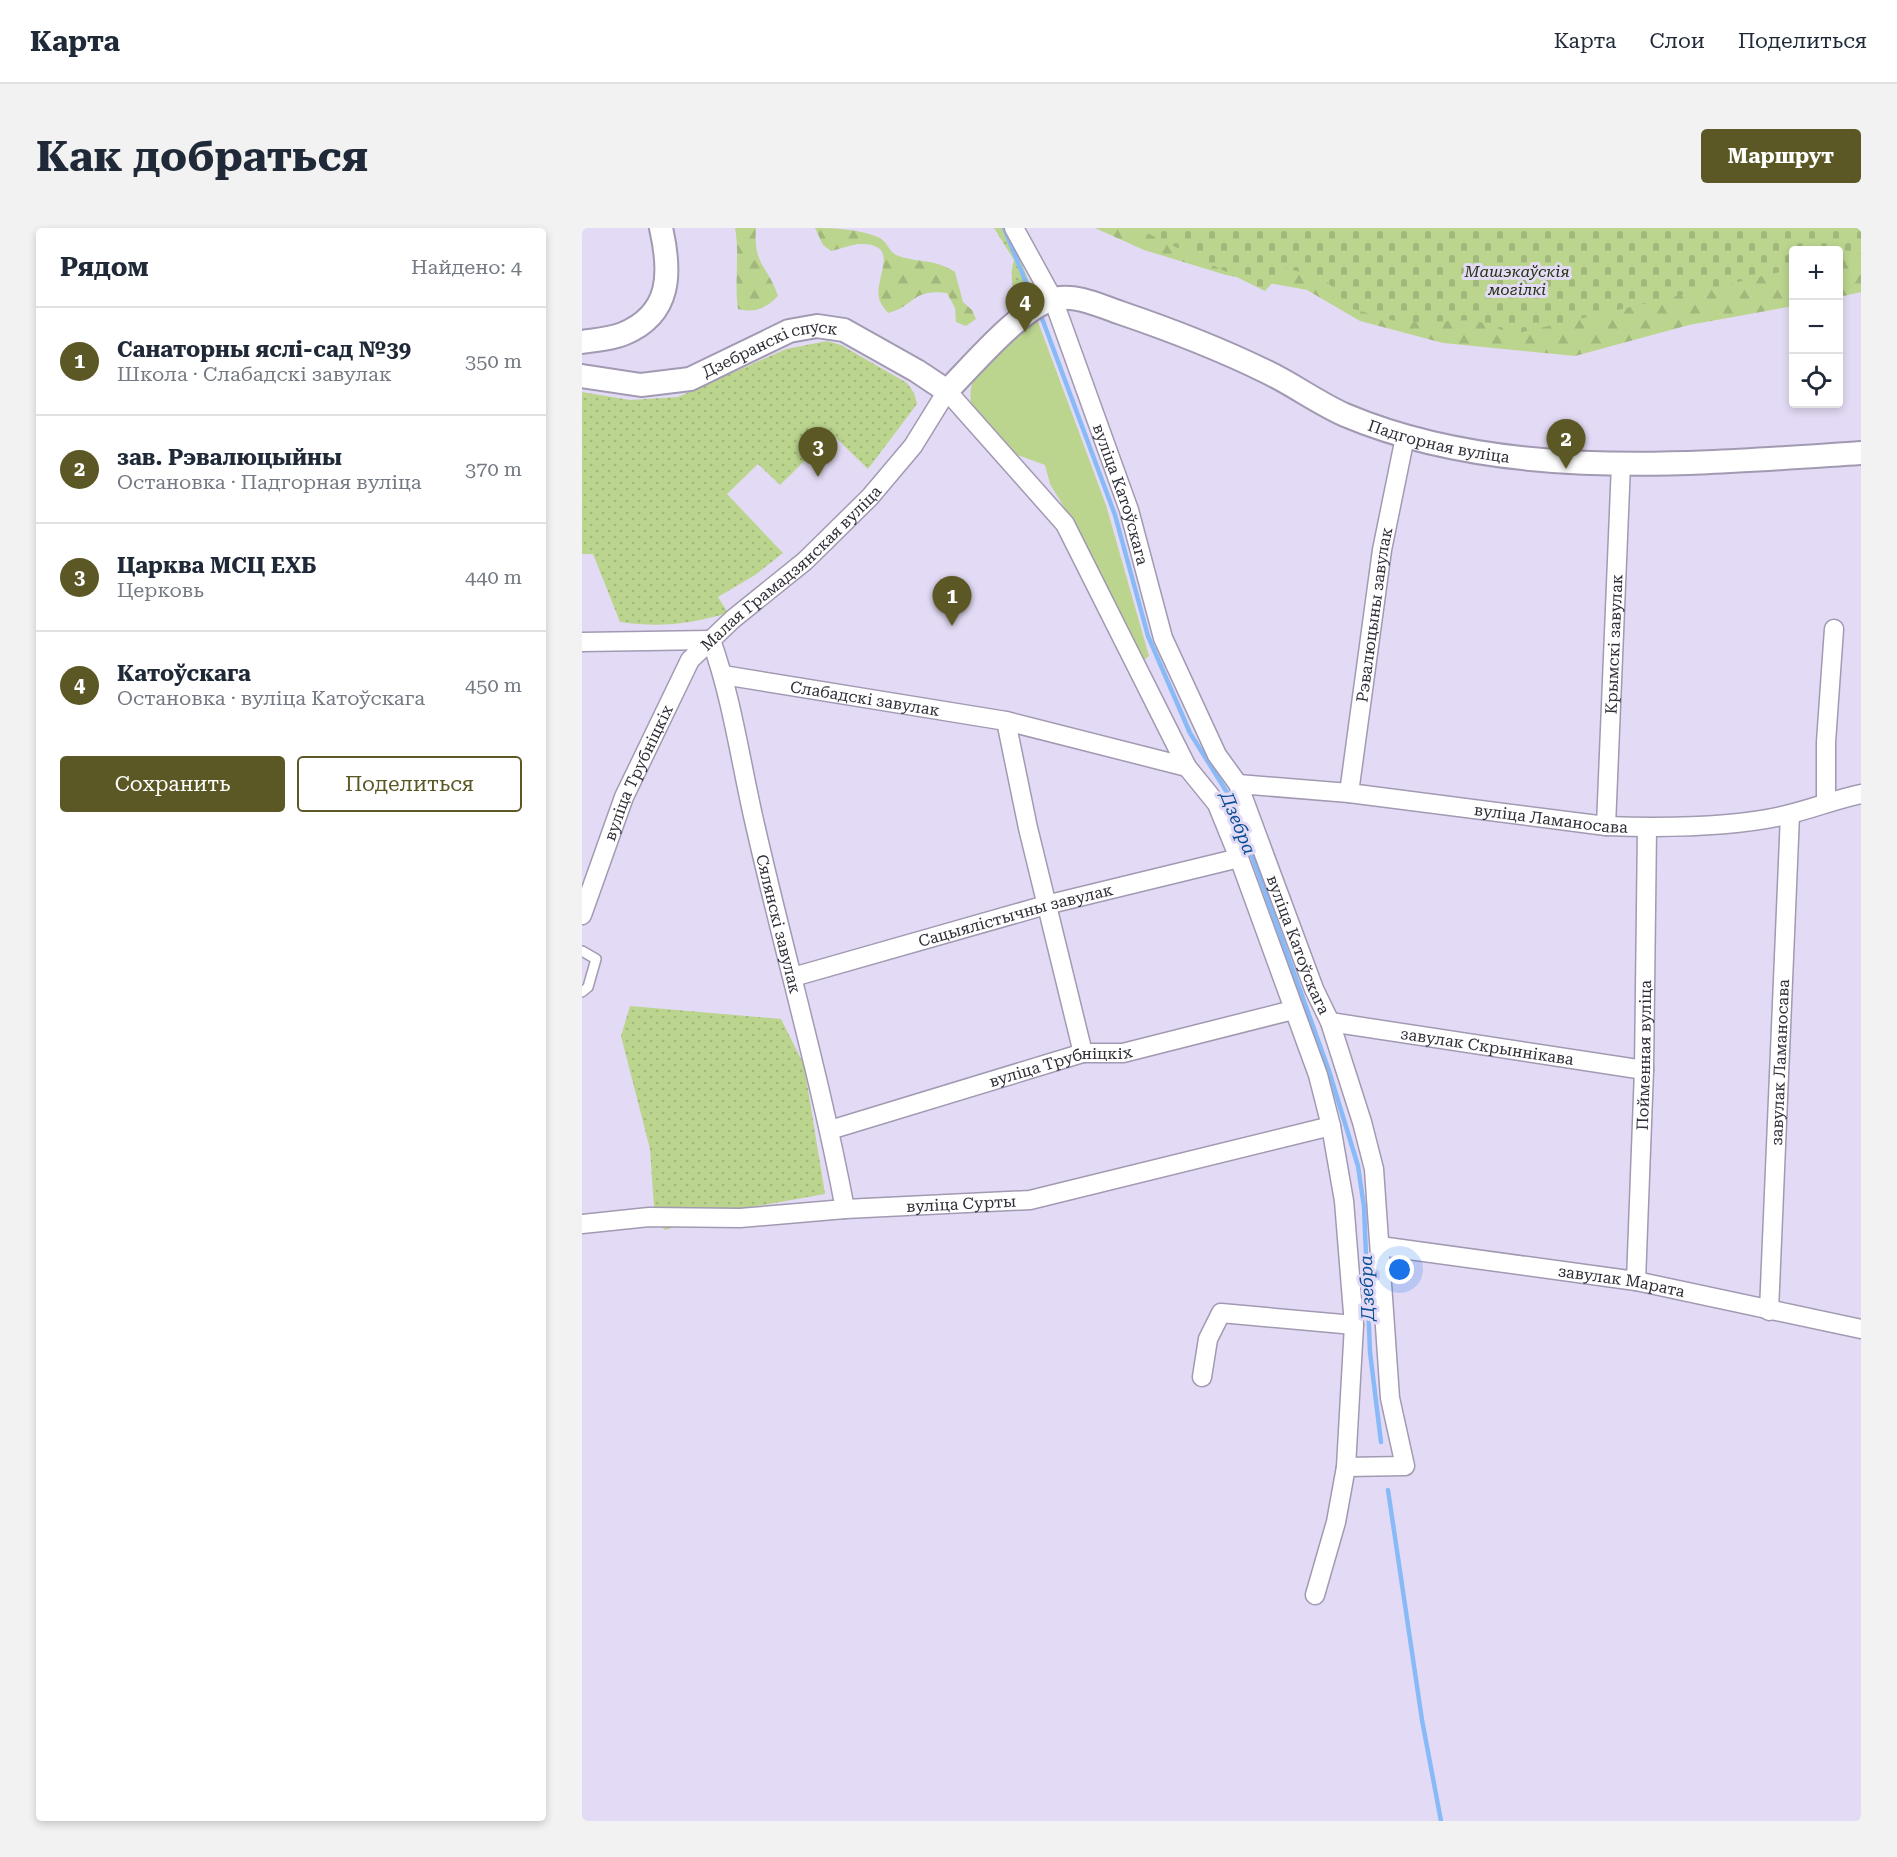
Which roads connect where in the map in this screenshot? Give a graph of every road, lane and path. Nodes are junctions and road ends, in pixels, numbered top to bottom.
1 (661, 228) edge
2 (1014, 228) edge
3 (1049, 301) junction
4 (582, 342) edge
5 (582, 376) edge
6 (947, 391) junction
7 (1405, 437) junction
8 (1861, 453) edge
9 (1621, 464) junction
10 (1834, 629) dead end
11 (711, 640) junction
12 (582, 642) edge
13 (723, 675) junction
14 (1006, 721) junction
15 (1187, 767) junction
16 (1238, 784) junction
17 (1349, 793) junction
18 (1861, 794) edge
19 (1826, 802) junction
20 (1790, 814) junction
21 (1606, 826) junction
22 (1647, 828) junction
23 (1239, 858) junction
24 (1047, 905) junction
25 (582, 915) edge
26 (582, 951) edge
27 (794, 977) junction
28 (582, 992) edge
29 (1293, 1010) junction
30 (1330, 1022) junction
31 (1083, 1053) junction
32 (1644, 1070) junction
33 (1331, 1126) junction
34 (830, 1130) junction
35 (845, 1209) junction
36 (582, 1224) edge
37 (1380, 1246) junction
38 (1636, 1281) junction
39 (1770, 1311) junction
40 (1354, 1325) junction
41 (1861, 1329) edge
42 (1202, 1377) dead end
43 (1346, 1467) junction
44 (1315, 1595) dead end

1 - 4 street
2 - 3 street, вуліца Катоўскага
3 - 6 street
3 - 7 street, Падгорная вуліца
3 - 16 street, вуліца Катоўскага
5 - 6 street, Дзебранскі спуск
6 - 11 street, Малая Грамадзянская вуліца
6 - 15 street, вуліца Катоўскага
7 - 9 street, Падгорная вуліца
7 - 17 street, Рэвалюцыны завулак
8 - 9 street, Падгорная вуліца
9 - 21 street, Крымскі завулак
10 - 19 street
11 - 12 street, Малая Грамадзянская вуліца
11 - 13 street, Сялянскі завулак
11 - 25 street, вуліца Трубніцкіх
13 - 14 street, Слабадскі завулак
13 - 27 street, Сялянскі завулак
14 - 15 street, Слабадскі завулак
14 - 24 street
15 - 23 street, вуліца Катоўскага
16 - 17 street, вуліца Ламаносава
16 - 30 street, вуліца Катоўскага
17 - 21 street, вуліца Ламаносава
18 - 19 street, вуліца Ламаносава
19 - 20 street, вуліца Ламаносава
20 - 22 street, вуліца Ламаносава
20 - 39 street, завулак Ламаносава
21 - 22 street, вуліца Ламаносава
22 - 32 street, Пойменная вуліца
23 - 24 street, Сацыялістычны завулак
23 - 29 street, вуліца Катоўскага
24 - 27 street, Сацыялістычны завулак
24 - 31 street
26 - 28 lane
27 - 34 street, Сялянскі завулак
29 - 31 street, вуліца Трубніцкіх
29 - 33 street, вуліца Катоўскага
30 - 32 street, завулак Скрыннікава
30 - 37 street, вуліца Катоўскага
31 - 34 street, вуліца Трубніцкіх
32 - 38 street, Пойменная вуліца
33 - 35 street, вуліца Сурты
33 - 40 street, вуліца Катоўскага
34 - 35 street, Сялянскі завулак
35 - 36 street, вуліца Сурты
37 - 38 street, завулак Марата
37 - 43 street, вуліца Катоўскага
38 - 39 street, завулак Марата
39 - 41 street, завулак Марата
40 - 42 street
40 - 43 street, вуліца Катоўскага
43 - 44 street, вуліца Катоўскага

